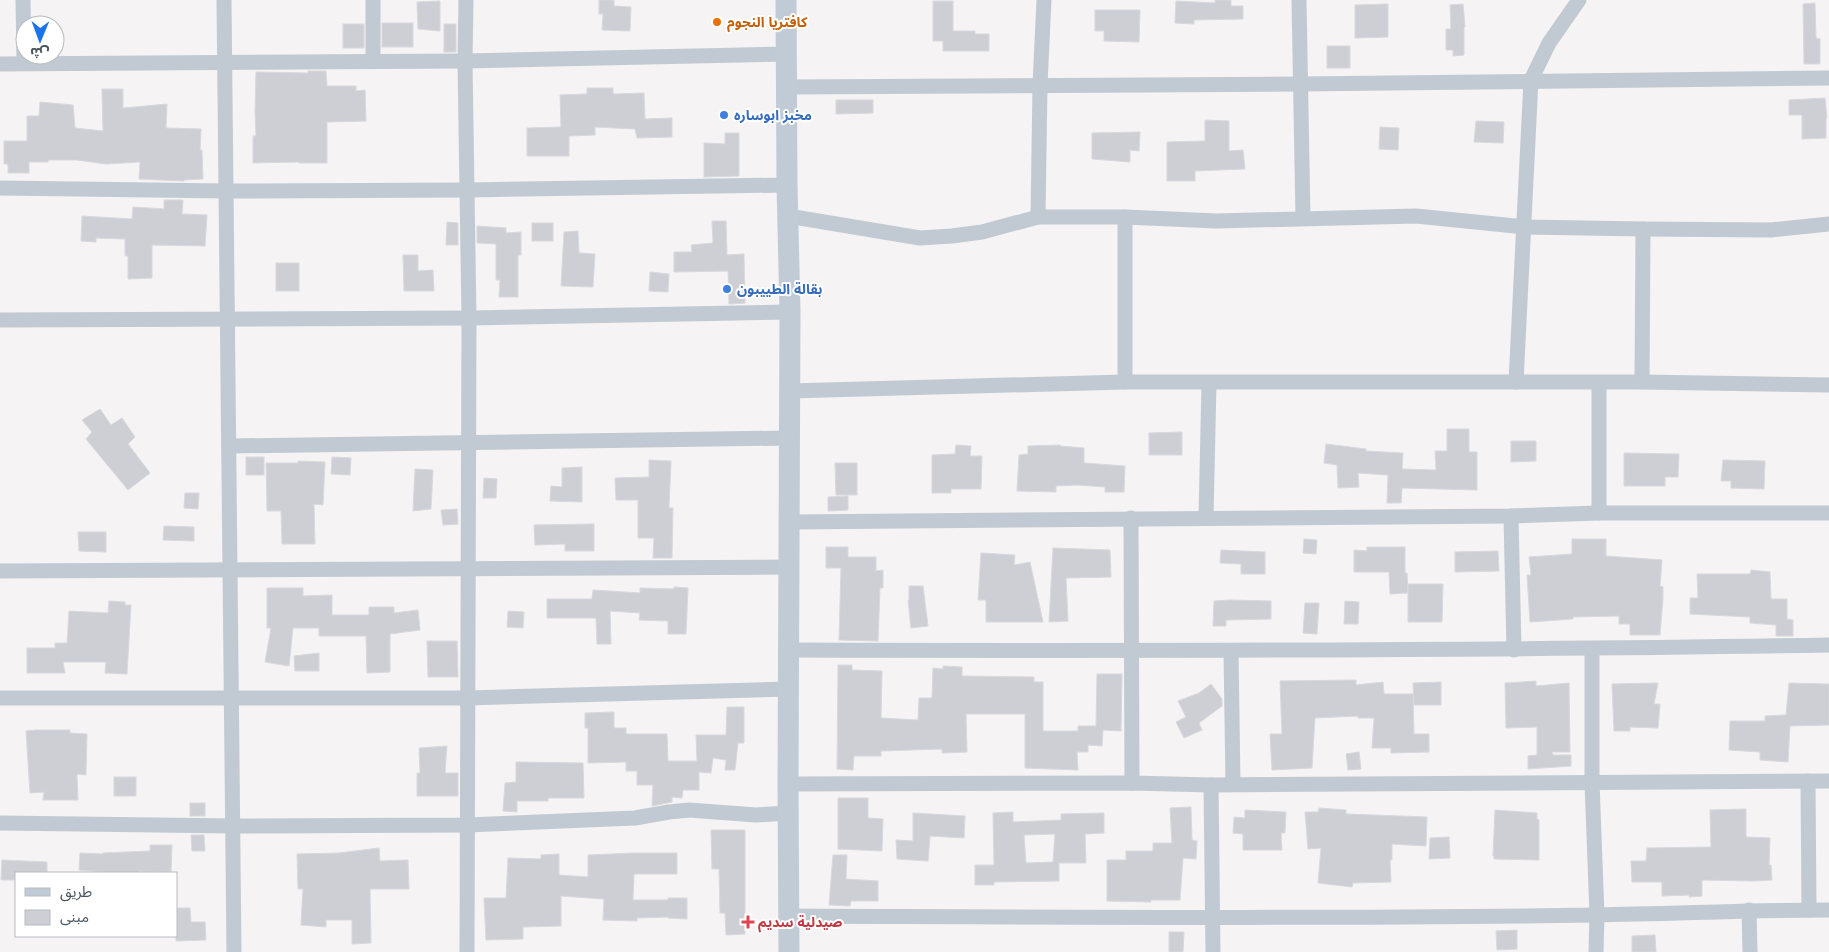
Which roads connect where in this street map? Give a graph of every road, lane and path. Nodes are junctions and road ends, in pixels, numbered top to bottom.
1 (23, 0) edge
2 (224, 0) edge
3 (372, 0) edge
4 (466, 0) edge
5 (786, 0) edge
6 (1044, 0) edge
7 (1299, 0) edge
8 (1579, 0) edge
9 (23, 15) edge
10 (787, 54) junction
11 (373, 61) junction
12 (465, 61) junction
13 (224, 62) junction
14 (0, 64) edge
15 (15, 64) edge
16 (65, 64) edge
17 (1829, 78) edge
18 (1531, 80) junction
19 (1300, 84) junction
20 (1040, 85) junction
21 (787, 87) junction
22 (787, 185) junction
23 (0, 188) edge
24 (468, 190) junction
25 (227, 191) junction
26 (788, 216) junction
27 (1038, 217) junction
28 (1125, 217) junction
29 (1303, 218) junction
30 (1829, 224) edge
31 (1525, 227) junction
32 (1643, 229) junction
33 (790, 312) junction
34 (469, 318) junction
35 (227, 319) junction
36 (0, 320) edge
37 (1125, 382) junction
38 (1516, 382) junction
39 (1642, 382) junction
40 (1208, 383) junction
41 (1599, 383) junction
42 (1829, 385) edge
43 (789, 391) junction
44 (790, 438) junction
45 (469, 443) junction
46 (229, 446) junction
47 (1599, 513) junction
48 (1829, 513) edge
49 (1511, 516) junction
50 (1132, 518) junction
51 (1206, 518) junction
52 (789, 522) junction
53 (789, 567) junction
54 (467, 569) junction
55 (230, 570) junction
56 (0, 571) edge
57 (1829, 645) edge
58 (1592, 649) junction
59 (789, 650) junction
60 (1514, 650) junction
61 (1131, 651) junction
62 (1231, 651) junction
63 (789, 689) junction
64 (0, 698) edge
65 (467, 698) junction
66 (232, 699) junction
67 (1808, 781) junction
68 (1829, 781) edge
69 (1592, 782) junction
70 (1132, 783) junction
71 (788, 784) junction
72 (1233, 784) junction
73 (1211, 785) junction
74 (788, 813) junction
75 (0, 823) edge
76 (467, 825) junction
77 (234, 826) junction
78 (1749, 910) junction
79 (1809, 910) junction
80 (1829, 910) edge
81 (1597, 915) junction
82 (789, 916) junction
83 (1213, 918) junction
84 (234, 952) edge
85 (467, 952) edge
86 (789, 952) edge
87 (1213, 952) edge
88 (1596, 952) edge
89 (1750, 952) edge

1 - 9 street
2 - 13 street
3 - 11 street
4 - 12 street
5 - 10 main road
6 - 20 street
7 - 19 street
8 - 18 street
10 - 12 street
10 - 21 main road
11 - 12 street
11 - 13 street
12 - 24 street
13 - 16 street
13 - 25 street
14 - 15 street
17 - 18 street
18 - 19 street
18 - 31 street
19 - 20 street
19 - 29 street
20 - 21 street
20 - 27 street
21 - 22 main road
22 - 24 street
22 - 26 main road
23 - 25 street
24 - 25 street
24 - 34 street
25 - 35 street
26 - 27 street
26 - 33 main road
27 - 28 street
28 - 29 street
28 - 37 street
29 - 31 street
30 - 32 street
31 - 32 street
31 - 38 street
32 - 39 street
33 - 34 street
33 - 43 main road
34 - 35 street
34 - 45 street
35 - 36 street
35 - 46 street
37 - 40 street
37 - 43 street
38 - 40 street
38 - 41 street
39 - 41 street
39 - 42 street
40 - 51 street
41 - 47 street
43 - 44 main road
44 - 45 street
44 - 52 main road
45 - 46 street
45 - 54 street
46 - 55 street
47 - 48 street
47 - 49 street
49 - 51 street
49 - 60 street
50 - 51 street
50 - 52 street
50 - 61 street
52 - 53 main road
53 - 54 street
53 - 59 main road
54 - 55 street
54 - 65 street
55 - 56 street
55 - 66 street
57 - 58 street
58 - 60 street
58 - 69 street
59 - 61 street
59 - 63 main road
60 - 62 street
61 - 62 street
61 - 70 street
62 - 72 street
63 - 65 street
63 - 71 main road
64 - 66 street
65 - 66 street
65 - 76 street
66 - 77 street
67 - 68 street
67 - 69 street
67 - 79 street
69 - 72 street
69 - 81 street
70 - 71 street
70 - 73 street
71 - 74 main road
72 - 73 street
73 - 83 street
74 - 76 street
74 - 82 main road
75 - 77 street
76 - 77 street
76 - 85 street
77 - 84 street
78 - 79 street
78 - 81 street
78 - 89 street
79 - 80 street
81 - 83 street
81 - 88 street
82 - 83 street
82 - 86 main road
83 - 87 street

